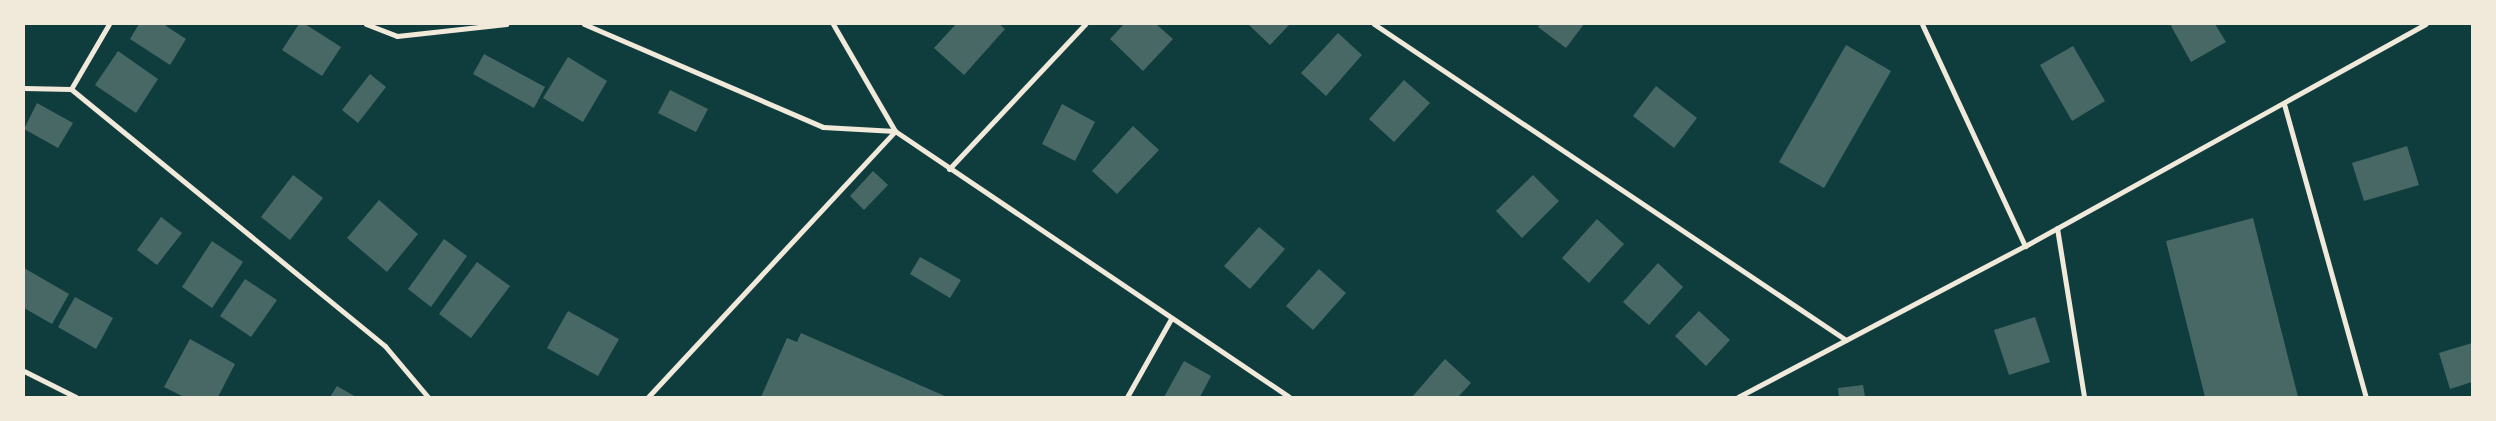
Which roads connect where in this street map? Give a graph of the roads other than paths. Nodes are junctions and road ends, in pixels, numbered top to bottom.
1 (108, 24) edge
2 (366, 24) edge
3 (506, 24) edge
4 (584, 24) edge
5 (833, 24) edge
6 (1085, 24) edge
7 (1374, 24) edge
8 (1922, 24) edge
9 (2426, 24) edge
10 (24, 88) edge
11 (71, 89) junction
12 (2284, 104) junction
13 (894, 131) junction
14 (949, 169) junction
15 (2057, 228) junction
16 (2025, 246) junction
17 (1171, 319) junction
18 (1846, 340) junction
19 (24, 371) edge
20 (76, 397) edge
21 (428, 397) edge
22 (648, 397) edge
23 (1127, 397) edge
24 (1289, 397) edge
25 (1738, 397) edge
26 (2084, 397) edge
27 (2366, 397) edge

1 - 11 street
2 - 3 street
4 - 13 street
5 - 13 street
6 - 14 street
7 - 18 street
8 - 16 street
9 - 12 street
10 - 11 street
11 - 21 street
12 - 15 street
12 - 27 street
13 - 14 street
13 - 22 street
14 - 17 street
15 - 16 street
15 - 26 street
16 - 18 street
17 - 23 street
17 - 24 street
18 - 25 street
19 - 20 street

